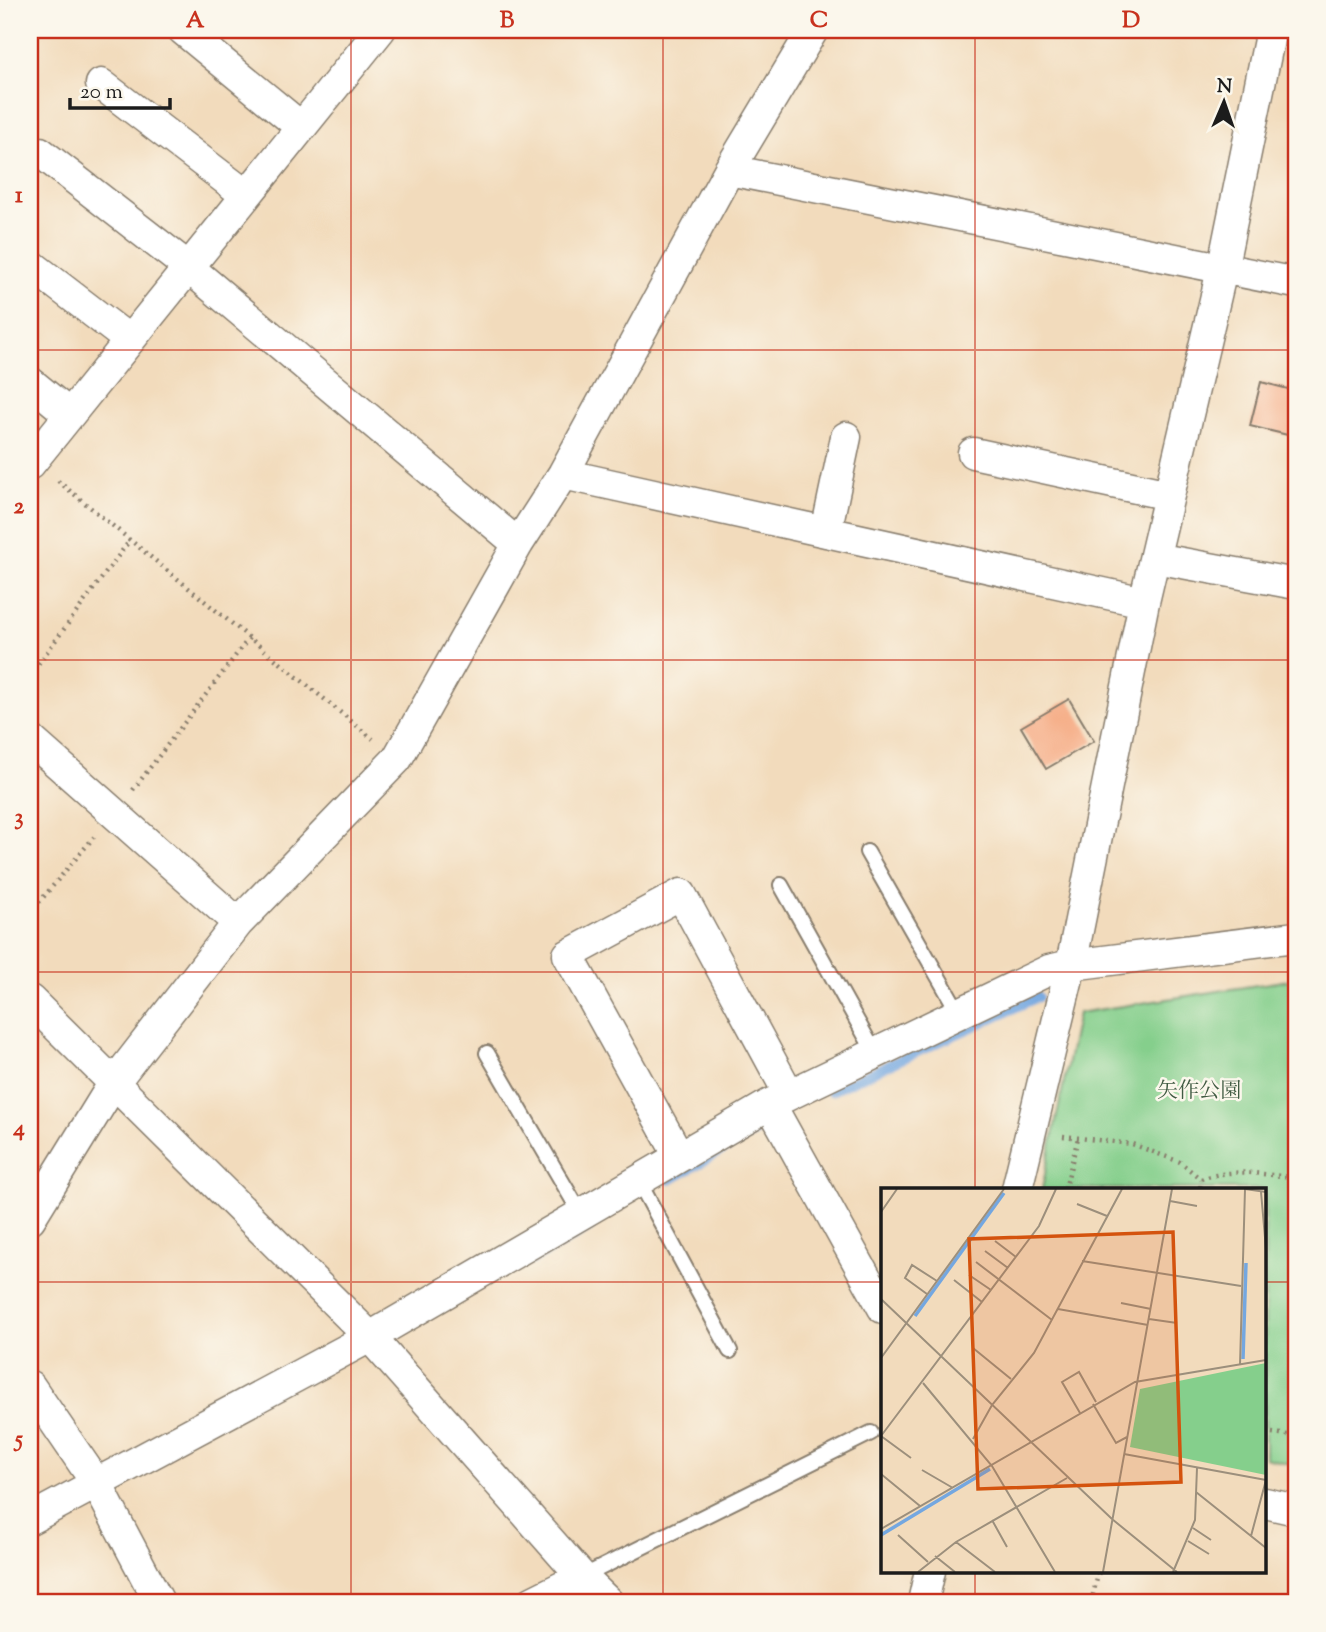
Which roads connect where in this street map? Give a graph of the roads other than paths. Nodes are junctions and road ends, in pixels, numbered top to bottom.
1 (183, 30) edge
2 (380, 30) edge
3 (813, 30) edge
4 (1271, 30) edge
5 (101, 84) dead end
6 (301, 127) junction
7 (40, 152) dead end
8 (729, 170) junction
9 (246, 195) junction
10 (30, 264) edge
11 (188, 267) junction
12 (1222, 270) junction
13 (1296, 283) edge
14 (129, 340) junction
15 (30, 382) edge
16 (69, 414) junction
17 (846, 437) dead end
18 (973, 453) dead end
19 (31, 462) edge
20 (563, 474) junction
21 (1169, 495) junction
22 (826, 532) junction
23 (518, 544) junction
24 (1155, 558) junction
25 (1296, 584) edge
26 (1144, 602) junction
27 (30, 739) edge
28 (867, 852) dead end
29 (781, 885) dead end
30 (238, 923) junction
31 (1296, 937) edge
32 (1071, 965) junction
33 (30, 1000) edge
34 (959, 1013) junction
35 (487, 1053) dead end
36 (875, 1053) junction
37 (113, 1084) junction
38 (780, 1099) junction
39 (679, 1156) junction
40 (638, 1180) junction
41 (1017, 1188) edge
42 (581, 1213) junction
43 (30, 1219) edge
44 (881, 1304) edge
45 (370, 1337) junction
46 (730, 1351) dead end
47 (30, 1386) edge
48 (871, 1433) dead end
49 (96, 1484) junction
50 (1266, 1503) edge
51 (1296, 1510) edge
52 (30, 1519) edge
53 (930, 1572) edge
54 (582, 1577) junction
55 (159, 1602) edge
56 (532, 1602) edge
57 (608, 1602) edge
58 (923, 1602) edge

1 - 6 street
2 - 6 street
3 - 8 street
4 - 12 street
5 - 9 street
6 - 9 street
7 - 11 street
8 - 12 street
8 - 20 street
9 - 11 street
10 - 14 street
11 - 14 street
11 - 23 street
12 - 13 street
12 - 21 street
14 - 16 street
15 - 16 street
16 - 19 street
17 - 22 street
18 - 21 street
20 - 22 street
20 - 23 street
21 - 24 street
22 - 26 street
23 - 30 street
24 - 25 street
24 - 26 street
26 - 32 street
27 - 30 street
28 - 34 lane
29 - 36 lane
30 - 37 street
31 - 32 street
32 - 34 street
32 - 41 street
33 - 37 street
34 - 36 street
35 - 42 lane
36 - 38 street
37 - 43 street
37 - 45 street
38 - 39 street
38 - 39 street
38 - 44 street
39 - 40 street
40 - 42 street
40 - 46 lane
42 - 45 street
45 - 49 street
45 - 54 street
47 - 49 street
48 - 54 lane
49 - 52 street
49 - 55 street
50 - 51 street
53 - 58 street
54 - 56 street
54 - 57 street

